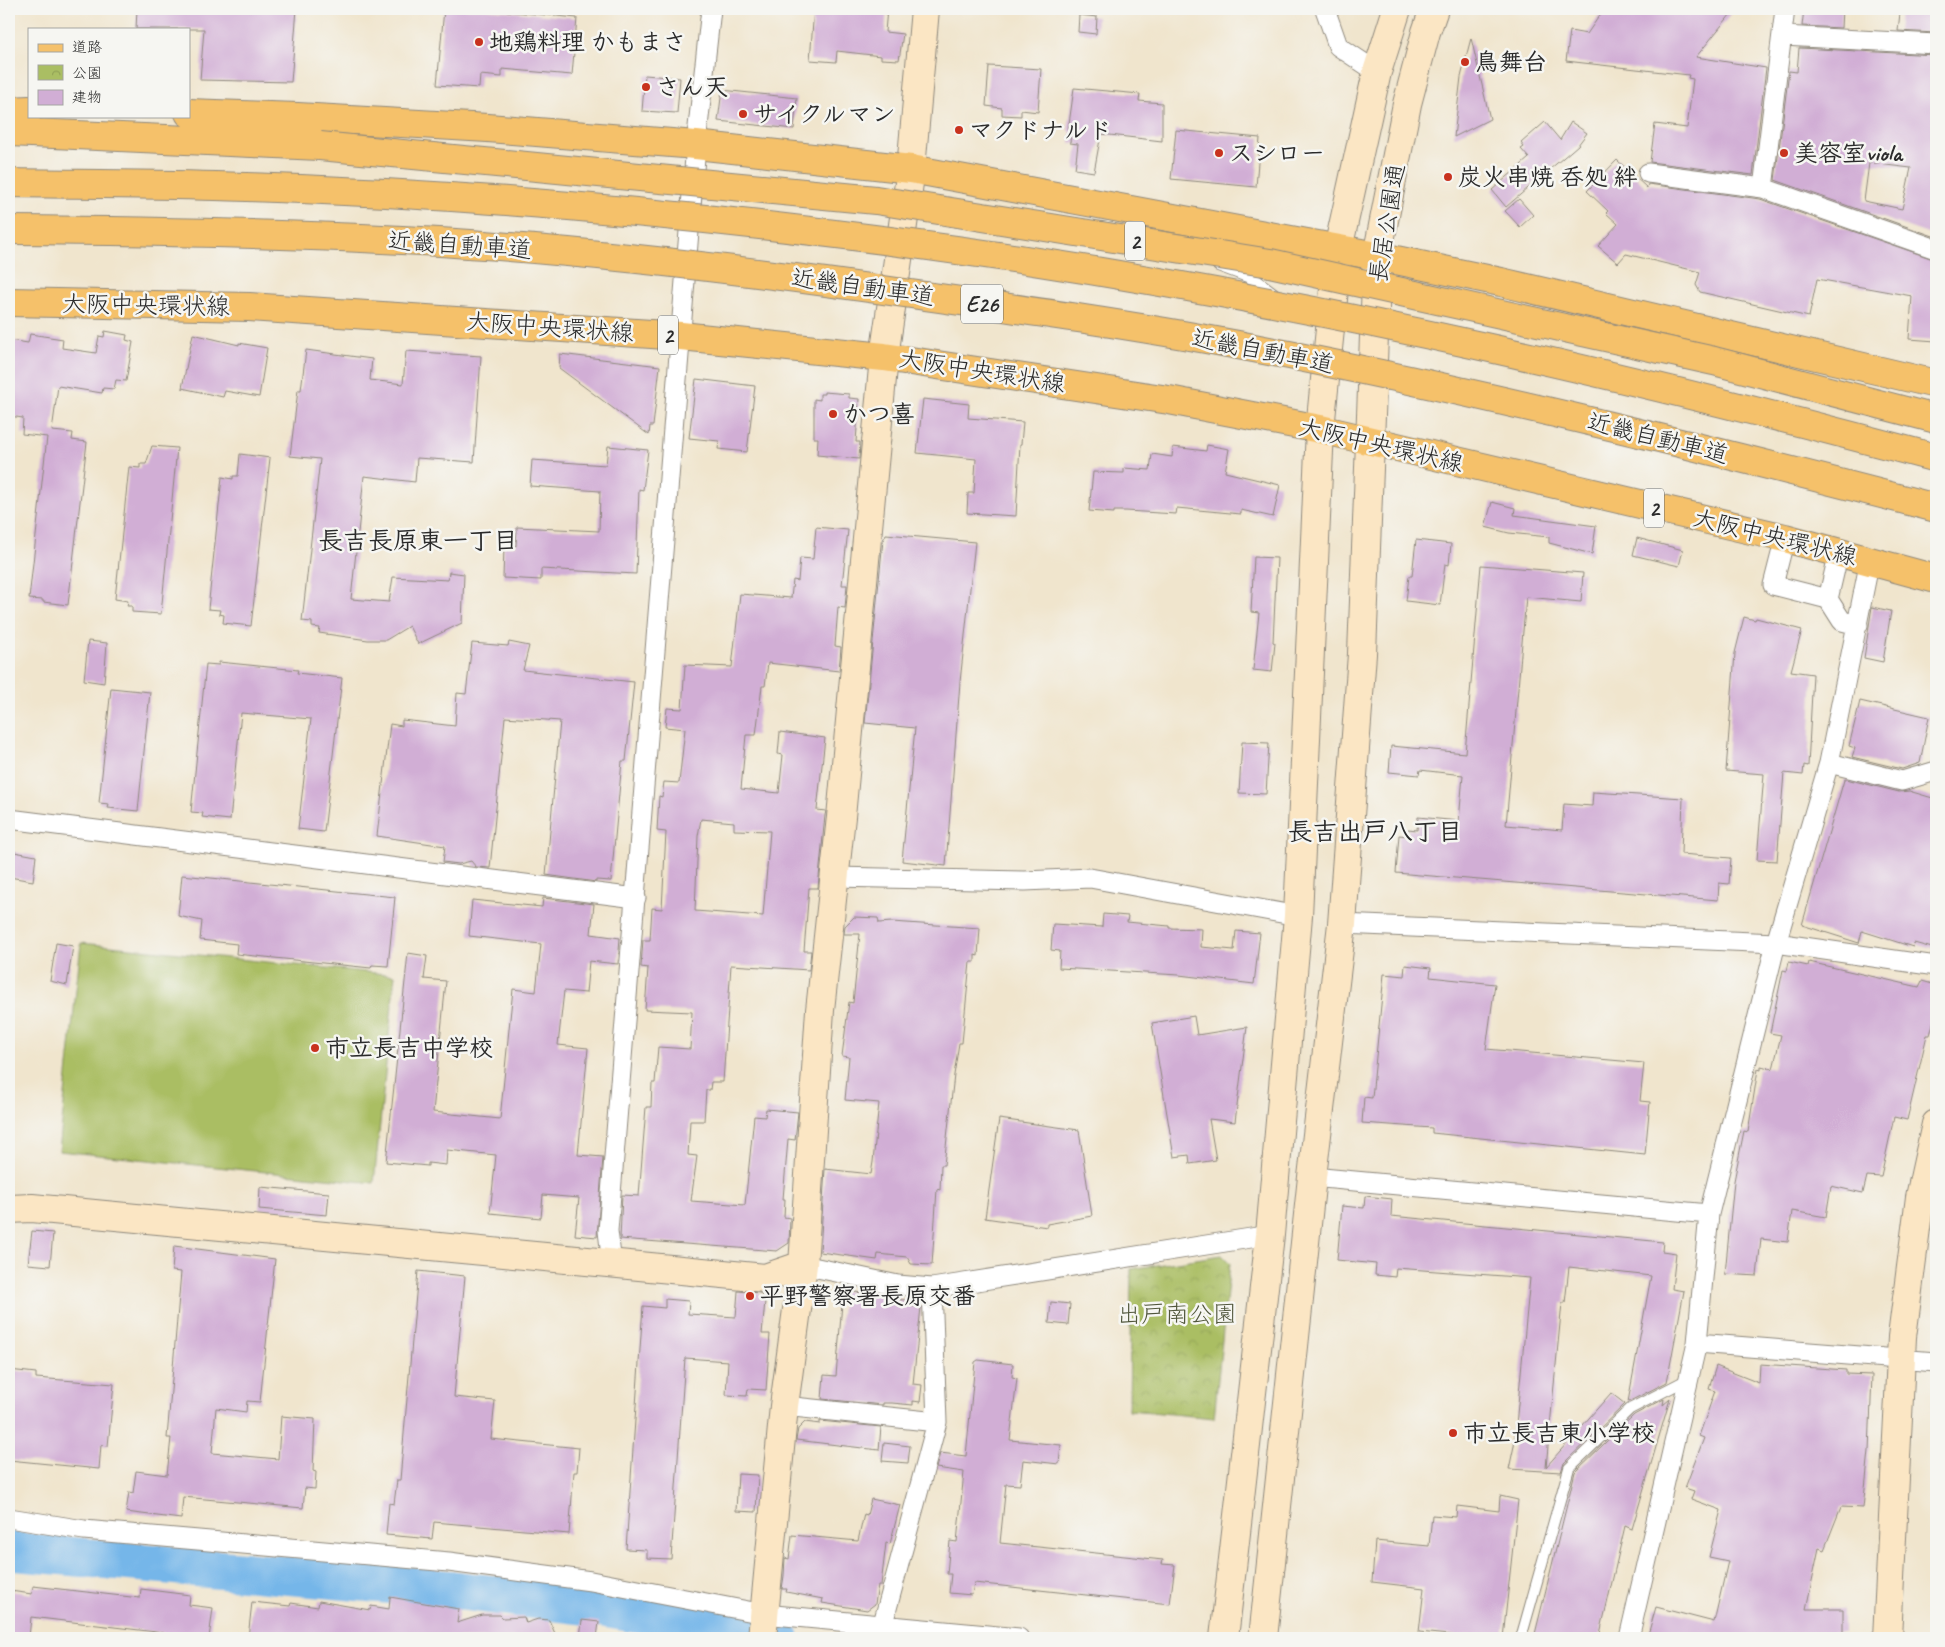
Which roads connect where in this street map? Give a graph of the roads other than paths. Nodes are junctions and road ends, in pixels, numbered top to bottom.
1 (710, 9) edge
2 (925, 9) edge
3 (1326, 9) edge
4 (1397, 9) edge
5 (1434, 9) edge
6 (1785, 9) edge
7 (1783, 36) junction
8 (1936, 44) edge
9 (1377, 72) junction
10 (28, 110) edge
11 (9, 111) edge
12 (190, 113) edge
13 (9, 132) edge
14 (696, 145) junction
15 (911, 169) junction
16 (1648, 174) dead end
17 (9, 183) edge
18 (1763, 188) junction
19 (9, 230) edge
20 (1158, 245) junction
21 (1338, 249) junction
22 (1936, 249) edge
23 (1377, 256) junction
24 (9, 302) edge
25 (1322, 329) junction
26 (681, 336) junction
27 (884, 357) junction
28 (1936, 384) edge
29 (1936, 418) edge
30 (1320, 430) junction
31 (1370, 442) junction
32 (1936, 458) edge
33 (1936, 508) edge
34 (1785, 538) junction
35 (1839, 552) junction
36 (1870, 560) junction
37 (1936, 579) edge
38 (1828, 598) junction
39 (1858, 625) junction
40 (1829, 763) junction
41 (1936, 771) edge
42 (9, 819) edge
43 (834, 877) junction
44 (636, 898) junction
45 (1298, 916) junction
46 (1342, 924) junction
47 (1776, 943) junction
48 (1936, 966) edge
49 (1936, 1124) edge
50 (1312, 1177) junction
51 (9, 1209) edge
52 (1709, 1214) junction
53 (1270, 1235) junction
54 (612, 1264) junction
55 (803, 1265) junction
56 (932, 1288) junction
57 (1696, 1343) junction
58 (1901, 1359) junction
59 (1936, 1362) edge
60 (1688, 1379) junction
61 (784, 1406) junction
62 (937, 1422) junction
63 (9, 1518) edge
64 (763, 1626) edge
65 (882, 1632) edge
66 (1019, 1638) edge
67 (1224, 1638) edge
68 (1263, 1638) edge
69 (1521, 1638) edge
70 (1629, 1638) edge
71 (1887, 1638) edge

1 - 14 street
2 - 15 street
3 - 9 street
4 - 9 street, 長居公園通
5 - 23 street, 長居公園通
6 - 7 street
7 - 8 street
7 - 18 street
9 - 21 street, 長居公園通
10 - 11 main road
12 - 14 main road, 2
13 - 20 main road, 2, bridge
14 - 15 main road, 2
14 - 26 street
15 - 21 main road, 2
15 - 27 street
16 - 18 street
17 - 32 main road, 近畿自動車道 / E26, bridge
18 - 22 street
19 - 33 main road, 近畿自動車道 / E26, bridge
20 - 25 lane
20 - 29 main road, 2, bridge
21 - 23 main road, 2
21 - 25 street, 長居公園通
23 - 28 main road, 2
23 - 31 street, 長居公園通
24 - 26 main road, 大阪中央環状線 / 2
25 - 30 street, 長居公園通
25 - 31 lane
26 - 27 main road, 大阪中央環状線 / 2
26 - 44 street
27 - 30 main road, 大阪中央環状線 / 2
27 - 43 street
30 - 31 main road, 大阪中央環状線 / 2
30 - 45 street, 長居公園通
31 - 34 main road, 大阪中央環状線 / 2
31 - 46 street, 長居公園通
34 - 35 main road, 大阪中央環状線 / 2
34 - 38 street
35 - 36 main road, 大阪中央環状線 / 2
35 - 38 street
36 - 37 main road, 大阪中央環状線 / 2
36 - 39 street
38 - 39 street
39 - 40 street
40 - 41 street
40 - 47 street
42 - 44 street
43 - 45 street
43 - 55 street
44 - 54 street
45 - 53 street, 長居公園通
46 - 47 street
46 - 50 street, 長居公園通
47 - 48 street
47 - 52 street
49 - 58 street
50 - 52 street
50 - 68 street, 長居公園通
51 - 54 street
52 - 57 street
53 - 56 street
53 - 67 street, 長居公園通
54 - 55 street
55 - 56 street
55 - 61 street
56 - 62 street
57 - 58 street
57 - 60 street
58 - 59 street
58 - 71 street
60 - 69 lane
60 - 70 street
61 - 62 street
61 - 64 street
62 - 65 street
63 - 64 street
64 - 65 street
65 - 66 street

